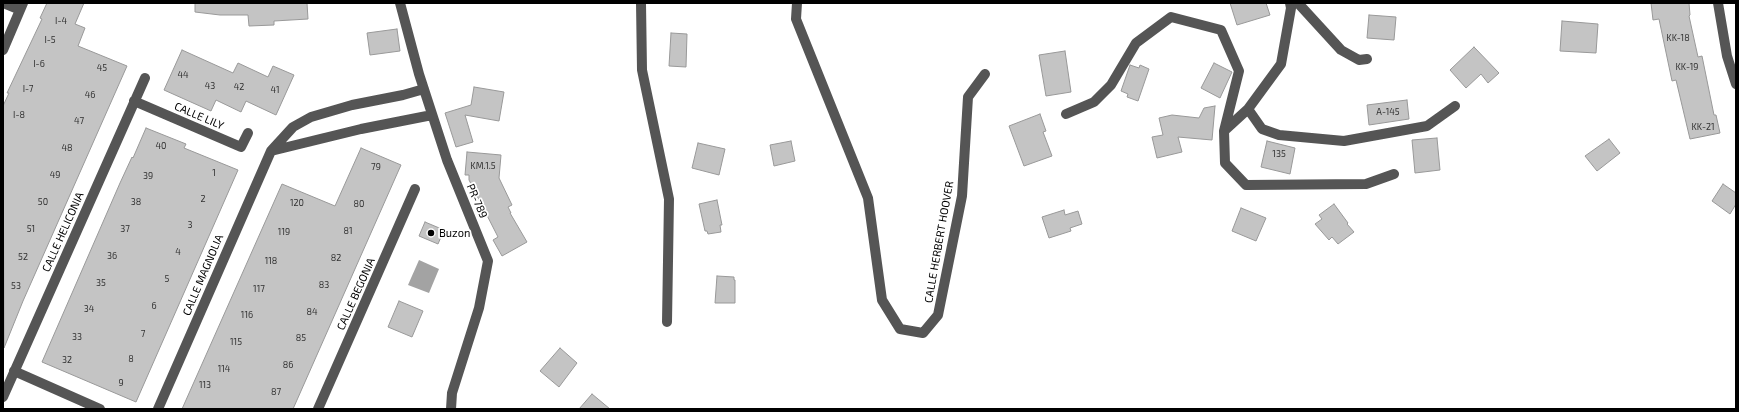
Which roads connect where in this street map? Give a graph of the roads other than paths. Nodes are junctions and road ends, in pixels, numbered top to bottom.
1 (3, 3) edge
2 (400, 3) edge
3 (640, 3) edge
4 (797, 3) edge
5 (1290, 3) edge
6 (1298, 3) edge
7 (1718, 3) edge
8 (22, 6) edge
9 (3, 50) edge
10 (1367, 59) dead end
11 (985, 74) dead end
12 (145, 78) dead end
13 (1736, 84) edge
14 (424, 89) junction
15 (134, 101) junction
16 (1455, 106) dead end
17 (1248, 109) junction
18 (1066, 114) dead end
19 (432, 115) junction
20 (1224, 130) junction
21 (248, 133) dead end
22 (271, 151) junction
23 (1394, 174) dead end
24 (415, 189) dead end
25 (667, 322) dead end
26 (14, 371) junction
27 (3, 396) edge
28 (100, 409) edge
29 (158, 409) edge
30 (318, 409) edge
31 (451, 409) edge

1 - 8 street
2 - 14 street, PR-789 / PR-789
3 - 25 street
4 - 11 street, CALLE HERBERT HOOVER
5 - 17 street
6 - 10 street
7 - 13 street
8 - 9 street
12 - 15 street, CALLE HELICONIA
14 - 19 street, PR-789 / PR-789
14 - 22 street, CALLE MAGNOLIA
15 - 21 street, CALLE LILY
15 - 26 street, CALLE HELICONIA
16 - 17 street
17 - 20 street
18 - 20 street
19 - 22 street
19 - 31 street, PR-789 / PR-789
20 - 23 street
22 - 29 street, CALLE MAGNOLIA
24 - 30 street, CALLE BEGONIA
26 - 27 street, CALLE HELICONIA
26 - 28 street

